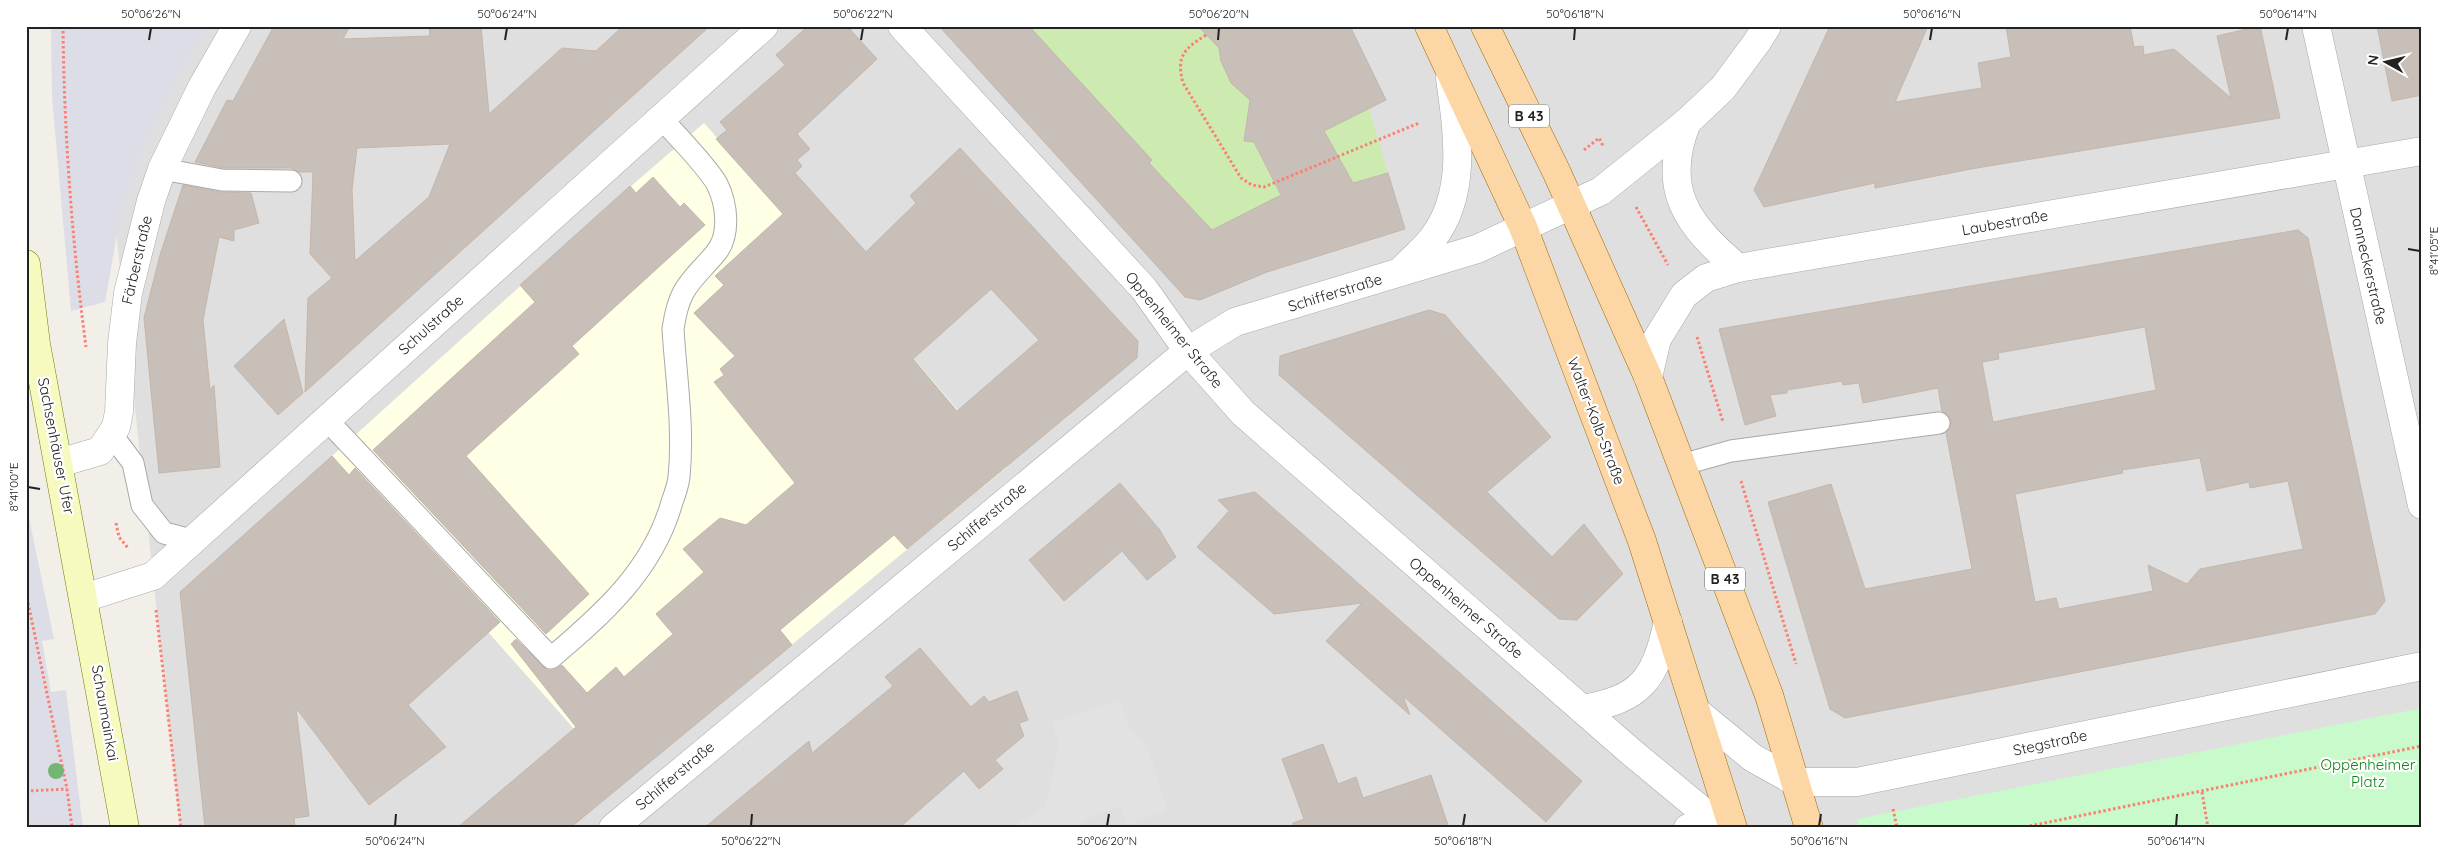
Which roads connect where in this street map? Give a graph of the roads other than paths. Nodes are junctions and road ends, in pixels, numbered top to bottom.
1 (764, 26) edge
2 (902, 26) edge
3 (1428, 26) edge
4 (1485, 26) edge
5 (1766, 26) edge
6 (2316, 26) edge
7 (233, 33) edge
8 (1448, 64) junction
9 (662, 118) junction
10 (1687, 122) junction
11 (2422, 151) edge
12 (2346, 164) junction
13 (162, 170) junction
14 (291, 181) dead end
15 (1571, 207) junction
16 (1523, 228) junction
17 (26, 264) edge
18 (1738, 268) junction
19 (1398, 274) junction
20 (1188, 351) junction
21 (1648, 378) junction
22 (326, 419) junction
23 (1938, 423) dead end
24 (112, 435) junction
25 (59, 462) junction
26 (1681, 465) junction
27 (2422, 505) edge
28 (191, 540) junction
29 (84, 598) junction
30 (1668, 622) junction
31 (2422, 666) edge
32 (1582, 709) junction
33 (1696, 712) junction
34 (1796, 782) junction
35 (1714, 826) edge
36 (125, 828) edge
37 (613, 828) edge
38 (1810, 828) edge

1 - 9 street, Schulstraße
2 - 20 street, Oppenheimer Straße
3 - 8 main road, Walter-Kolb-Straße
4 - 15 main road, B 43
5 - 10 street, Schifferstraße
6 - 12 street, Danneckerstraße
7 - 13 street, Färberstraße
8 - 16 main road, Walter-Kolb-Straße
8 - 19 street, Schifferstraße
9 - 22 street, Schulstraße
9 - 22 lane
10 - 15 street, Schifferstraße
10 - 18 street, Schifferstraße
11 - 12 street, Laubestraße
12 - 18 street, Laubestraße
12 - 27 street, Danneckerstraße
13 - 14 lane
13 - 24 street, Färberstraße
15 - 16 street, Schifferstraße
15 - 21 main road, B 43
16 - 19 street, Schifferstraße
16 - 30 main road, Walter-Kolb-Straße
17 - 25 main road, Sachsenhäuser Ufer
18 - 21 street, Laubestraße
19 - 20 street, Schifferstraße
20 - 32 street, Oppenheimer Straße
20 - 37 street, Schifferstraße
21 - 26 main road, B 43
22 - 28 street, Schulstraße
23 - 26 lane
24 - 25 street, Färberstraße
24 - 28 lane
25 - 29 main road, Sachsenhäuser Ufer
26 - 34 main road, B 43
28 - 29 street, Schulstraße
29 - 36 main road, Schaumainkai
30 - 32 street
30 - 33 main road, Walter-Kolb-Straße
31 - 34 street, Stegstraße
32 - 35 street, Oppenheimer Straße
33 - 34 street, Stegstraße
33 - 35 main road, Walter-Kolb-Straße
34 - 38 main road, B 43

